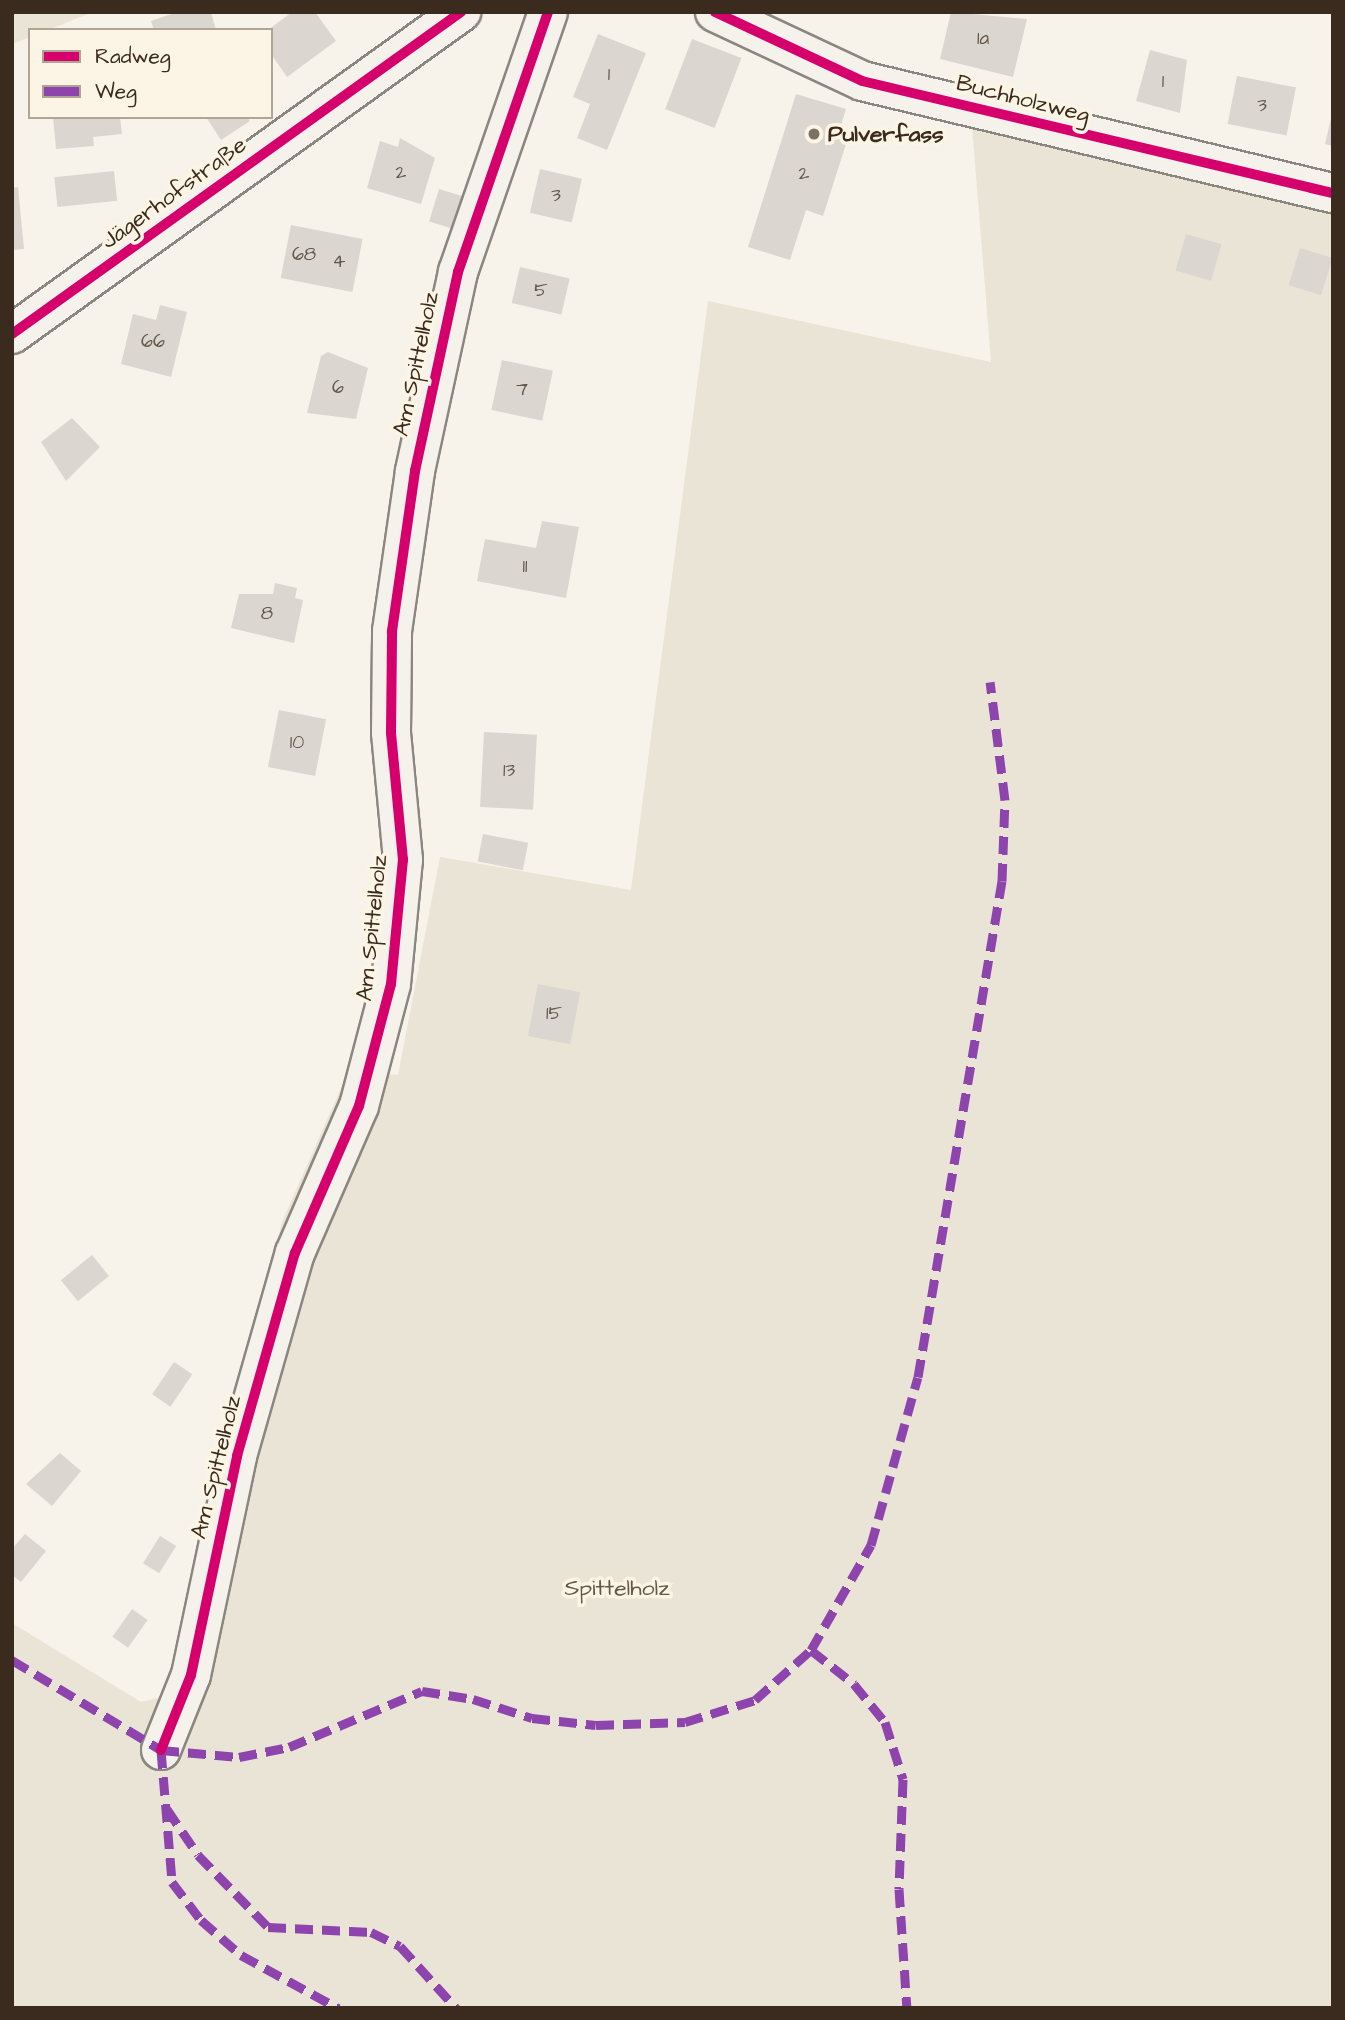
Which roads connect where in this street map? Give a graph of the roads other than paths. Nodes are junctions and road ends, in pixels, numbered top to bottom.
1 (461, 12) edge
2 (548, 12) edge
3 (715, 12) edge
4 (1333, 193) edge
5 (12, 334) edge
6 (161, 1750) dead end

1 - 5 street, Jägerhofstraße
2 - 6 street, Am Spittelholz
3 - 4 street, Buchholzweg

